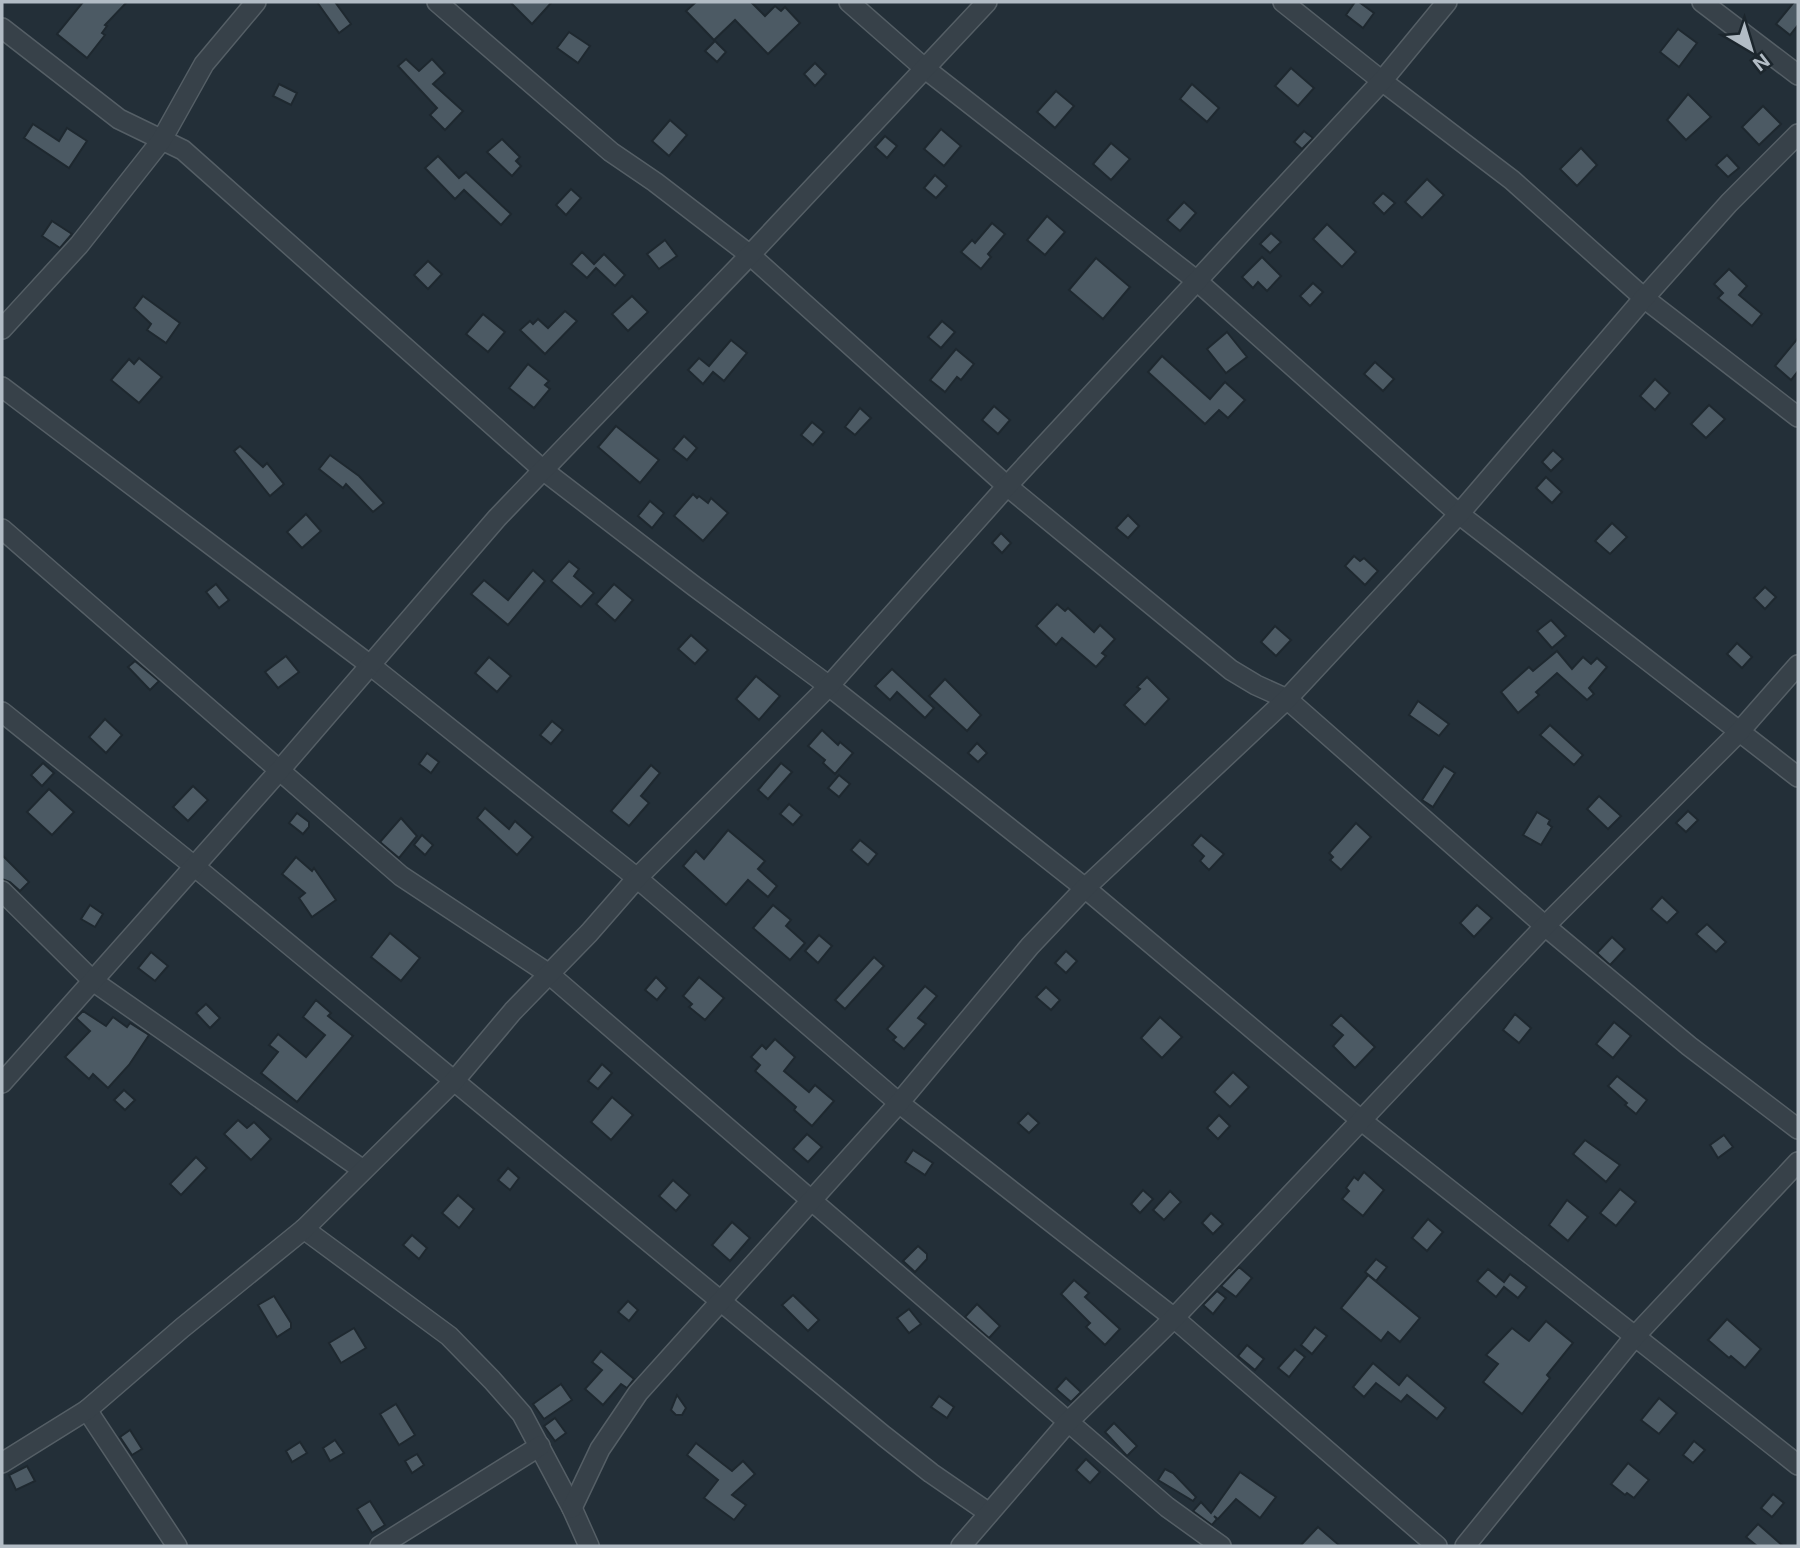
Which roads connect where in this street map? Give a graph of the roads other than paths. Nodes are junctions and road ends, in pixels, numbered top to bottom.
1 (256, 2) edge
2 (437, 2) edge
3 (849, 2) edge
4 (987, 2) edge
5 (1283, 2) edge
6 (1447, 2) edge
7 (1702, 2) edge
8 (2, 28) edge
9 (923, 67) junction
10 (1798, 75) edge
11 (1382, 81) junction
12 (1798, 134) edge
13 (161, 141) junction
14 (750, 255) junction
15 (1196, 281) junction
16 (1644, 298) junction
17 (2, 329) edge
18 (2, 387) edge
19 (1798, 417) edge
20 (543, 470) junction
21 (1007, 486) junction
22 (1458, 514) junction
23 (2, 530) edge
24 (370, 665) junction
25 (1798, 666) edge
26 (829, 686) junction
27 (1287, 699) junction
28 (2, 712) edge
29 (1738, 732) junction
30 (279, 771) junction
31 (1798, 777) edge
32 (194, 866) junction
33 (637, 878) junction
34 (1086, 888) junction
35 (2, 891) edge
36 (1545, 926) junction
37 (549, 974) junction
38 (93, 981) junction
39 (4, 1077) edge
40 (455, 1080) junction
41 (899, 1103) junction
42 (1362, 1121) junction
43 (1798, 1129) edge
44 (1798, 1162) edge
45 (363, 1170) junction
46 (812, 1199) junction
47 (304, 1228) junction
48 (722, 1299) junction
49 (1174, 1318) junction
50 (1636, 1335) junction
51 (87, 1410) junction
52 (1068, 1422) junction
53 (541, 1446) junction
54 (2, 1463) edge
55 (1798, 1465) edge
56 (572, 1508) junction
57 (989, 1513) junction
58 (177, 1546) edge
59 (380, 1546) edge
60 (589, 1546) edge
61 (961, 1546) edge
62 (1221, 1546) edge
63 (1437, 1546) edge
64 (1465, 1546) edge

1 - 13 street
2 - 14 street
3 - 9 street
4 - 9 street
5 - 11 street
6 - 11 street
7 - 10 street
8 - 13 street
9 - 14 street
9 - 15 street
11 - 15 street
11 - 16 street
12 - 16 street
13 - 17 street
13 - 20 street
14 - 20 street
14 - 21 street
15 - 21 street
15 - 22 street
16 - 19 street
16 - 22 street
18 - 24 street
20 - 24 street
20 - 26 street
21 - 26 street
21 - 27 street
22 - 27 street
22 - 29 street
23 - 30 street
24 - 30 street
24 - 33 street
25 - 29 street
26 - 33 street
26 - 34 street
27 - 34 street
27 - 36 street
28 - 32 street
29 - 31 street
29 - 36 street
30 - 32 street
30 - 37 street
32 - 38 street
32 - 40 street
33 - 37 street
33 - 41 street
34 - 41 street
34 - 42 street
35 - 38 street
36 - 42 street
36 - 43 street
37 - 40 street
37 - 46 street
38 - 39 street
38 - 45 street
40 - 45 street
40 - 48 street
41 - 46 street
41 - 49 street
42 - 49 street
42 - 50 street
44 - 50 street
45 - 47 street
46 - 48 street
46 - 52 street
47 - 51 street
47 - 53 street
48 - 56 street
48 - 57 street
49 - 52 street
49 - 63 street
50 - 55 street
50 - 64 street
51 - 54 street
51 - 58 street
52 - 57 street
52 - 62 street
53 - 56 street
53 - 59 street
56 - 60 street
57 - 61 street

